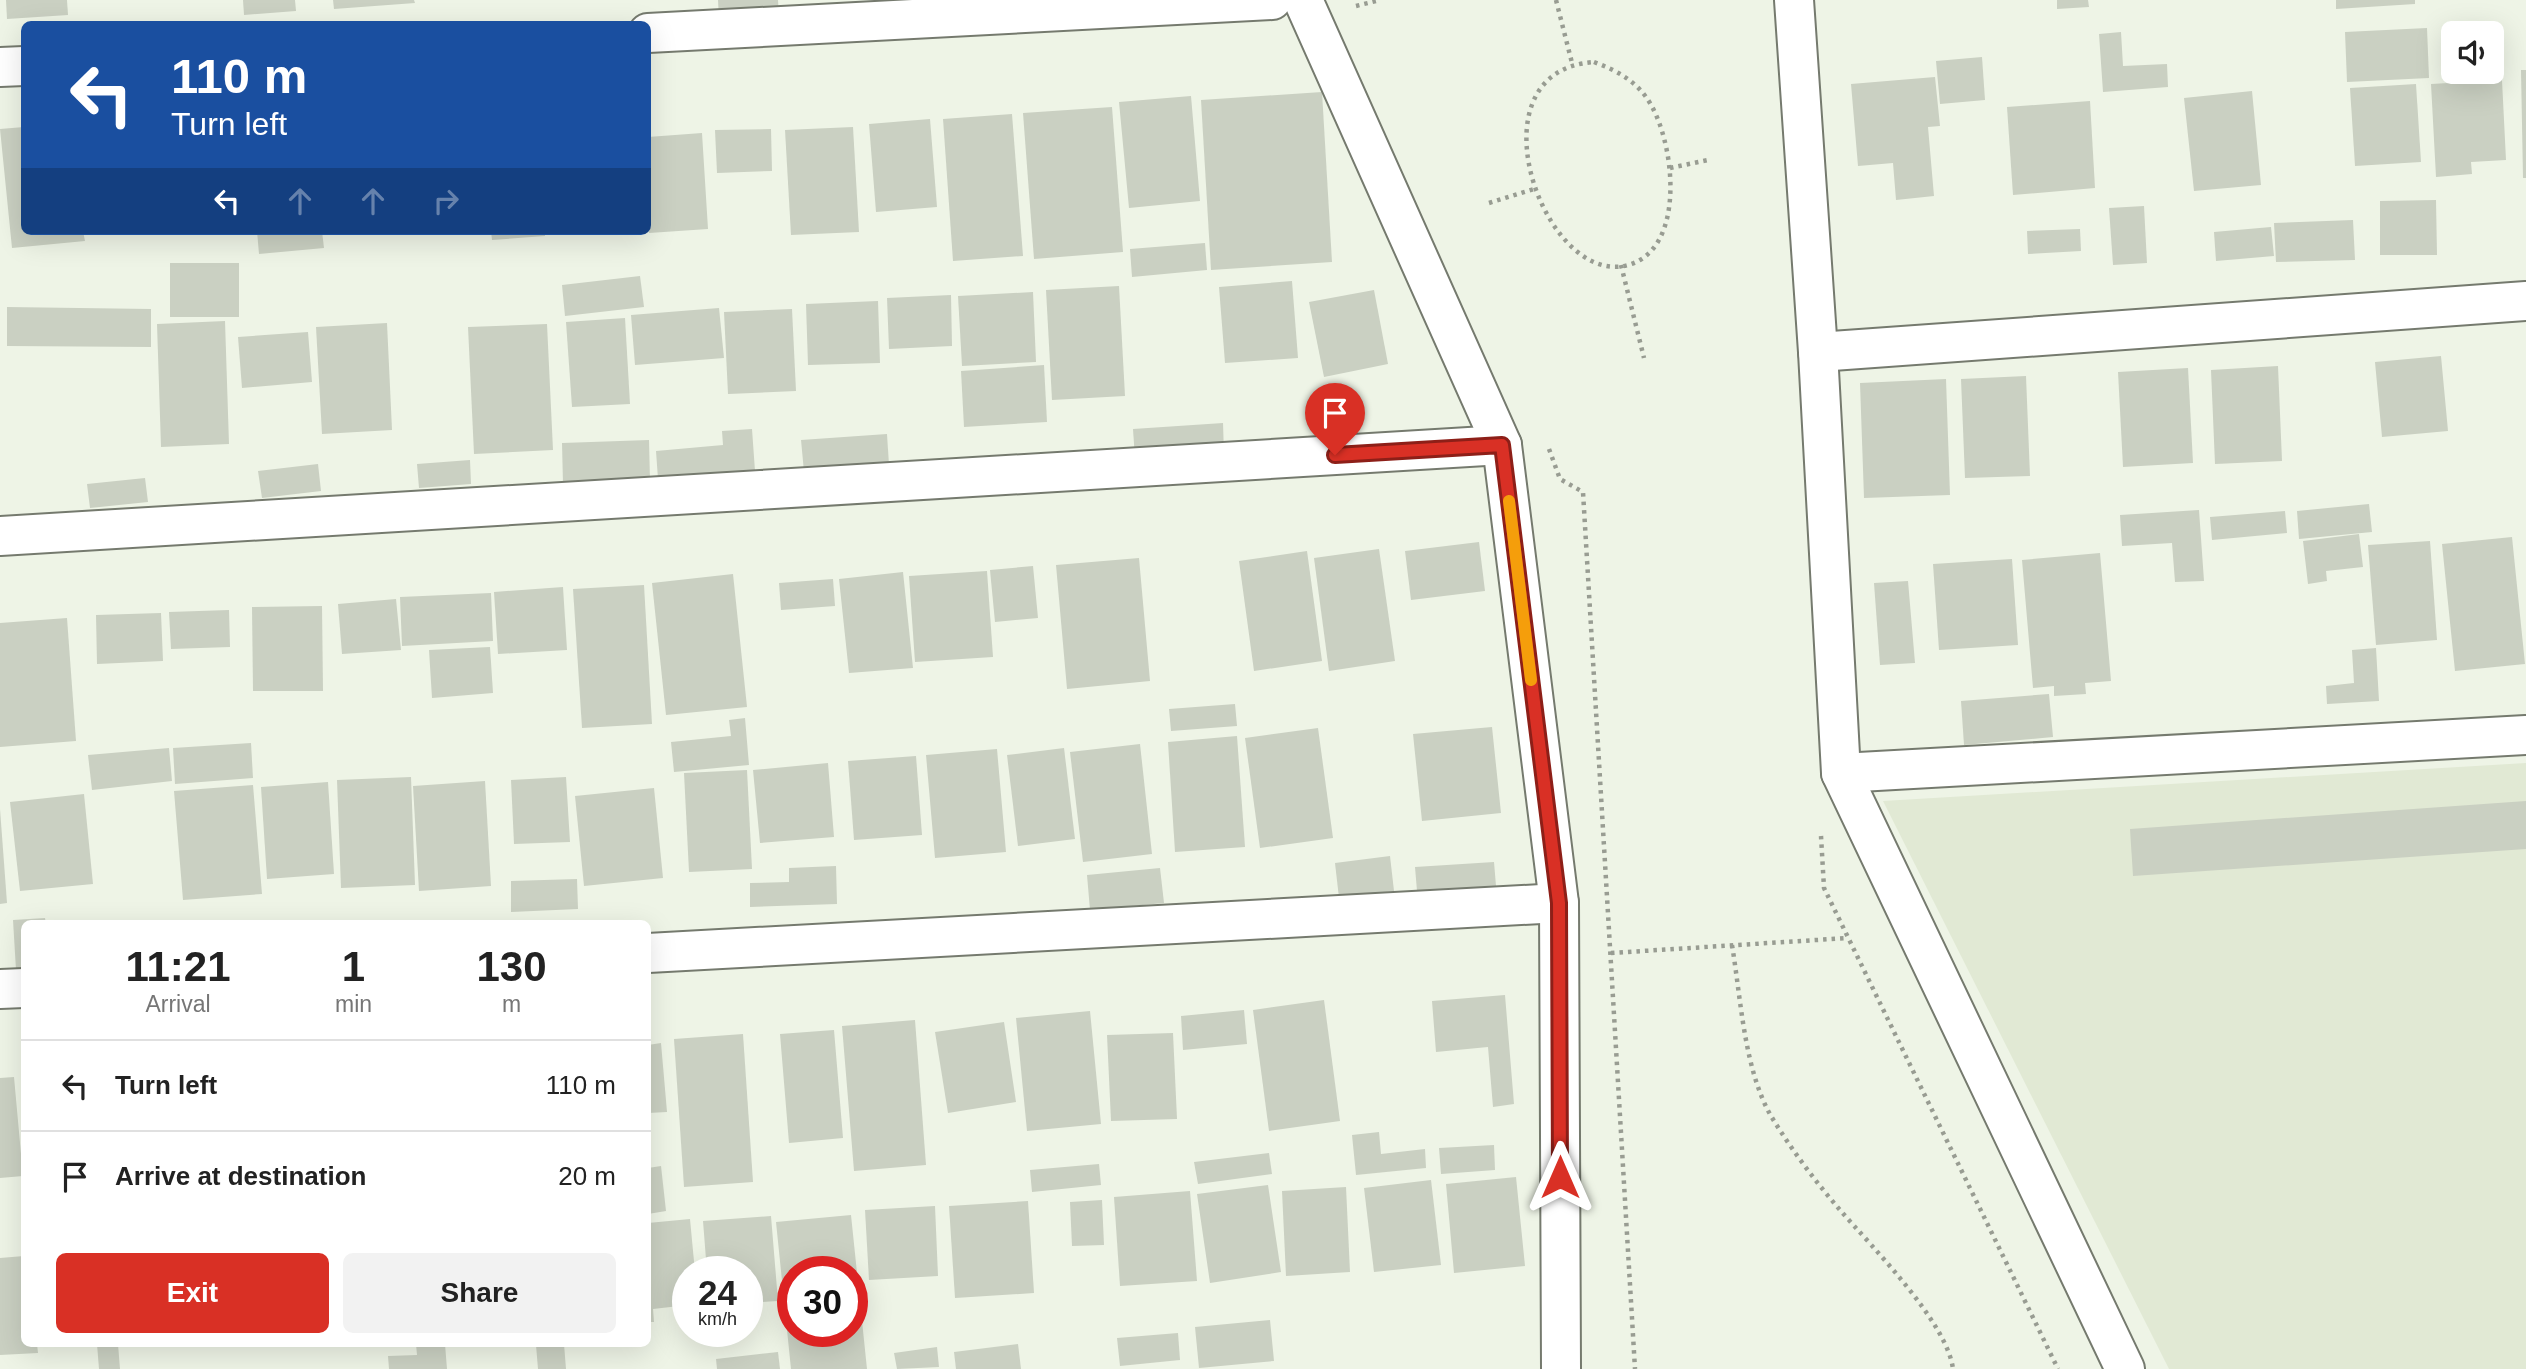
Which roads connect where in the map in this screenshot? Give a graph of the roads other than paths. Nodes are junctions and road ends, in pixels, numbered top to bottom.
1 (1272, 0) edge
2 (1303, 0) edge
3 (1794, 0) edge
4 (651, 33) edge
5 (21, 66) edge
6 (0, 67) edge
7 (2526, 301) edge
8 (1818, 352) junction
9 (1502, 445) junction
10 (0, 536) edge
11 (2526, 735) edge
12 (1841, 773) junction
13 (1559, 903) junction
14 (651, 954) edge
15 (21, 988) edge
16 (0, 989) edge
17 (1561, 1369) edge
18 (2125, 1369) edge

1 - 4 street
2 - 9 street
3 - 8 street
5 - 6 street
7 - 8 street
8 - 12 street
9 - 10 street
9 - 13 street
11 - 12 street
12 - 18 street
13 - 14 street
13 - 17 street
15 - 16 street

